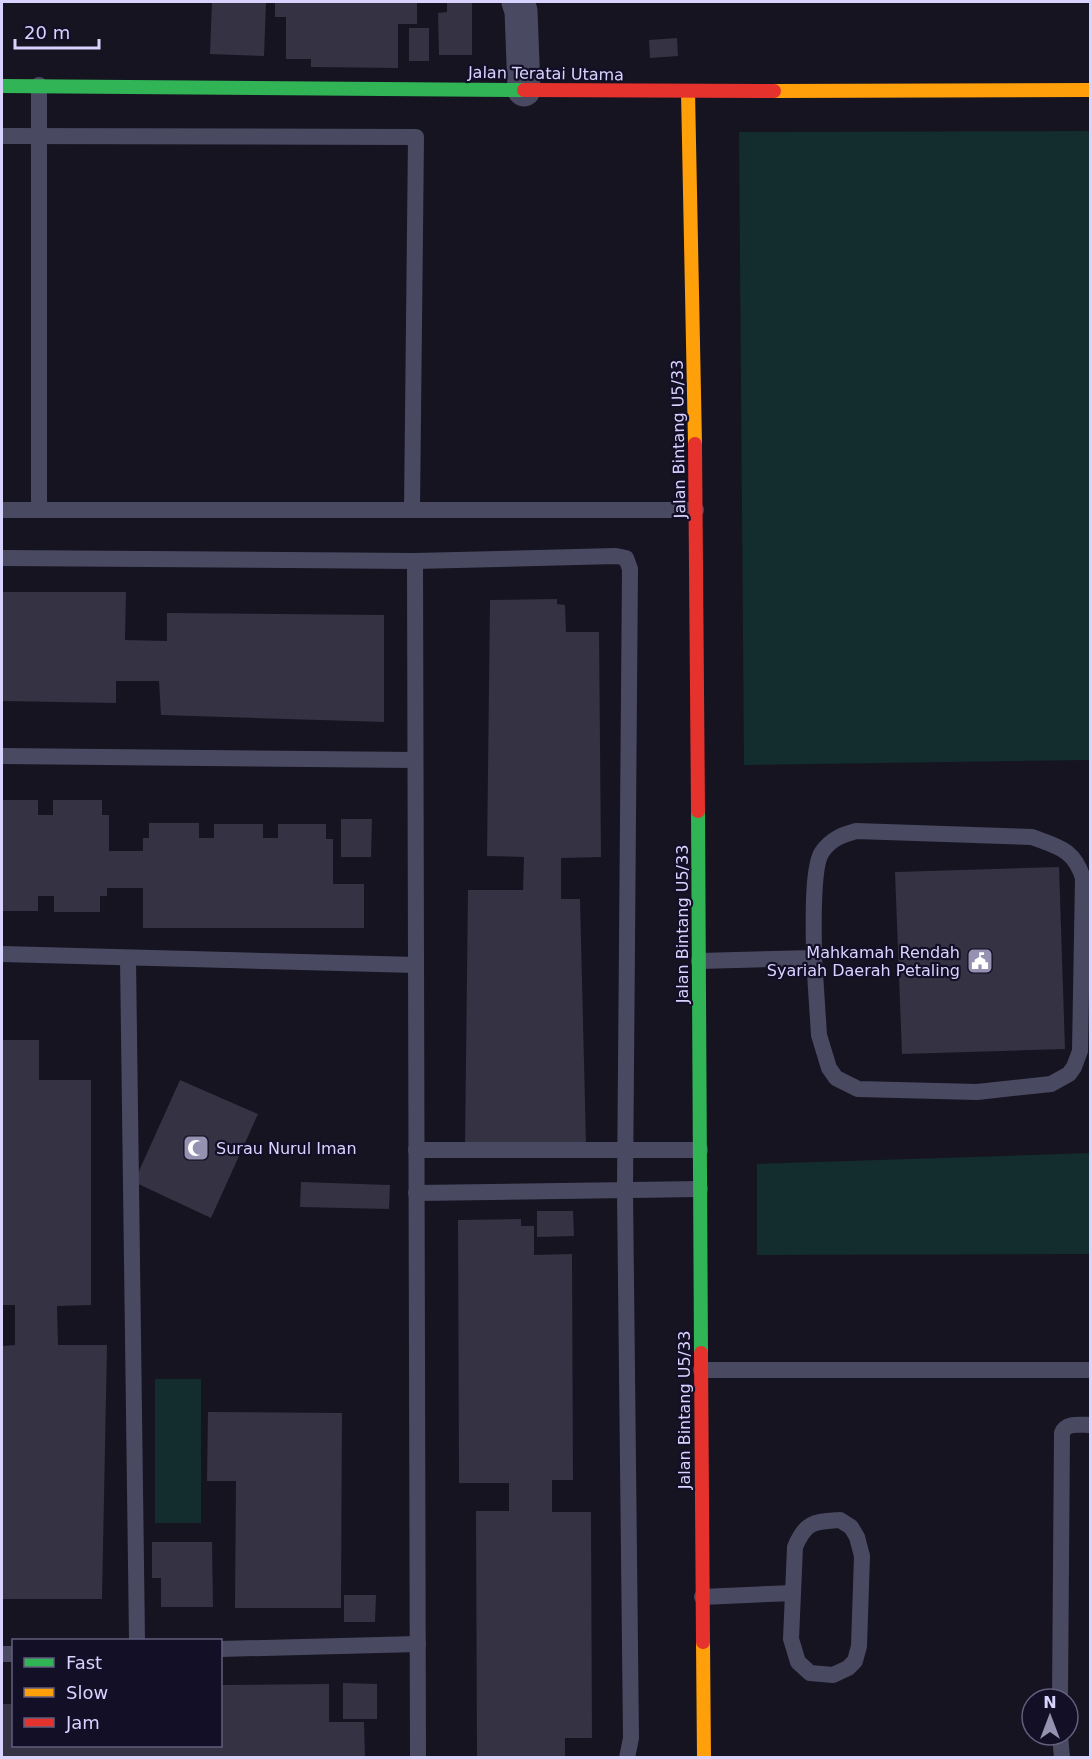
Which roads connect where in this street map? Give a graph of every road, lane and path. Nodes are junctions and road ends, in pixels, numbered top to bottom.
1 (518, 2) edge
2 (39, 85) junction
3 (2, 86) edge
4 (524, 90) junction
5 (1090, 90) edge
6 (688, 91) junction
7 (2, 136) edge
8 (38, 136) junction
9 (2, 510) edge
10 (39, 510) junction
11 (412, 510) junction
12 (696, 510) junction
13 (2, 558) edge
14 (415, 561) junction
15 (2, 756) edge
16 (415, 760) junction
17 (1084, 861) edge
18 (1087, 911) edge
19 (2, 954) edge
20 (128, 958) junction
21 (814, 958) junction
22 (699, 961) junction
23 (416, 965) junction
24 (1086, 1030) edge
25 (700, 1149) junction
26 (416, 1150) junction
27 (625, 1151) junction
28 (700, 1189) junction
29 (625, 1190) junction
30 (416, 1193) junction
31 (701, 1370) junction
32 (1090, 1370) edge
33 (1090, 1425) edge
34 (793, 1593) junction
35 (702, 1597) junction
36 (136, 1639) edge
37 (418, 1644) junction
38 (222, 1649) edge
39 (1060, 1687) edge
40 (418, 1758) edge
41 (627, 1758) edge
42 (704, 1758) edge

1 - 4 street
2 - 3 street, Jalan Teratai Utama
2 - 4 street, Jalan Teratai Utama
2 - 8 lane
4 - 6 street, Jalan Teratai Utama
5 - 6 street, Jalan Teratai Utama
6 - 12 street, Jalan Bintang U5/33
7 - 8 lane
8 - 10 lane
8 - 11 lane
9 - 10 lane
10 - 11 lane
11 - 12 lane
12 - 22 street, Jalan Bintang U5/33
13 - 14 lane
14 - 16 lane
14 - 27 lane
15 - 16 lane
16 - 23 lane
17 - 18 lane
17 - 21 lane
18 - 24 lane
19 - 20 lane
20 - 23 lane
20 - 36 lane
21 - 22 lane
21 - 24 lane
22 - 25 street, Jalan Bintang U5/33
23 - 26 lane
25 - 27 lane
25 - 28 street, Jalan Bintang U5/33
26 - 27 lane
26 - 30 lane
27 - 29 lane
28 - 29 lane
28 - 31 street, Jalan Bintang U5/33
29 - 30 lane
29 - 41 lane
30 - 37 lane
31 - 32 lane
31 - 35 street, Jalan Bintang U5/33
33 - 39 lane
34 - 34 lane
34 - 35 lane
35 - 42 street, Jalan Bintang U5/33
37 - 38 lane
37 - 40 lane

